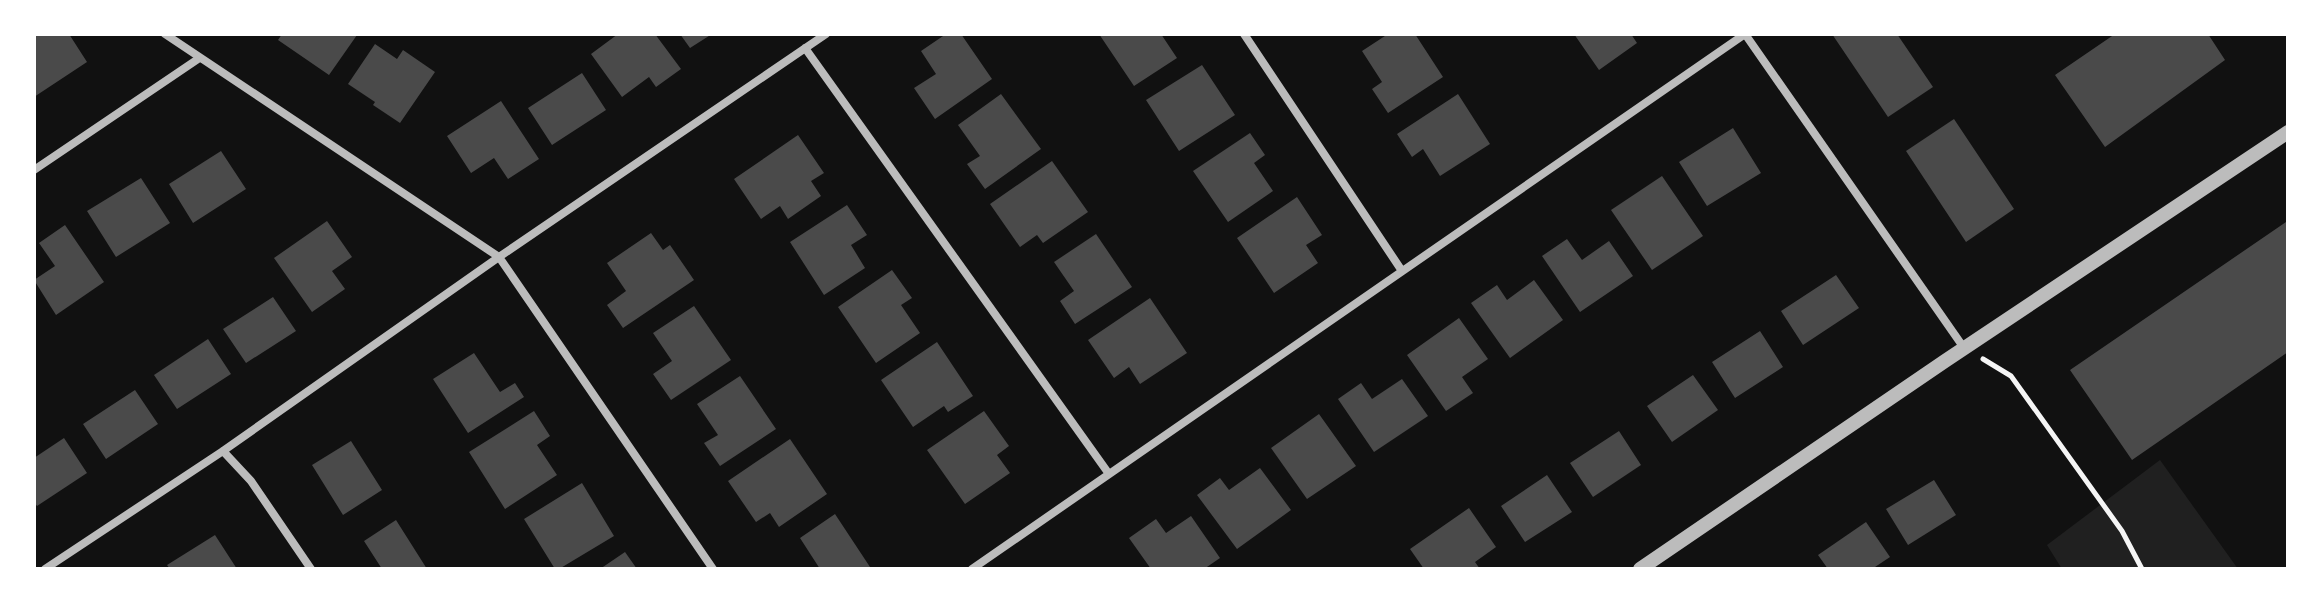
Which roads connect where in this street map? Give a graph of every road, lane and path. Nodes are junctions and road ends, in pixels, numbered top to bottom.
1 (165, 34) edge
2 (826, 34) edge
3 (1244, 34) edge
4 (1745, 34) edge
5 (805, 48) junction
6 (198, 59) junction
7 (2288, 132) edge
8 (34, 170) edge
9 (499, 257) junction
10 (1402, 271) junction
11 (1964, 348) junction
12 (223, 451) junction
13 (1109, 474) junction
14 (45, 569) edge
15 (311, 569) edge
16 (713, 569) edge
17 (972, 569) edge
18 (1640, 569) edge
19 (2142, 569) edge

1 - 6 street
2 - 5 street
3 - 10 street
4 - 10 street
4 - 11 street
5 - 9 street
5 - 13 street
6 - 8 street
6 - 9 street
7 - 11 street
9 - 12 street
9 - 16 street
10 - 13 street
11 - 18 street
11 - 19 path
12 - 14 street
12 - 15 street
13 - 17 street

